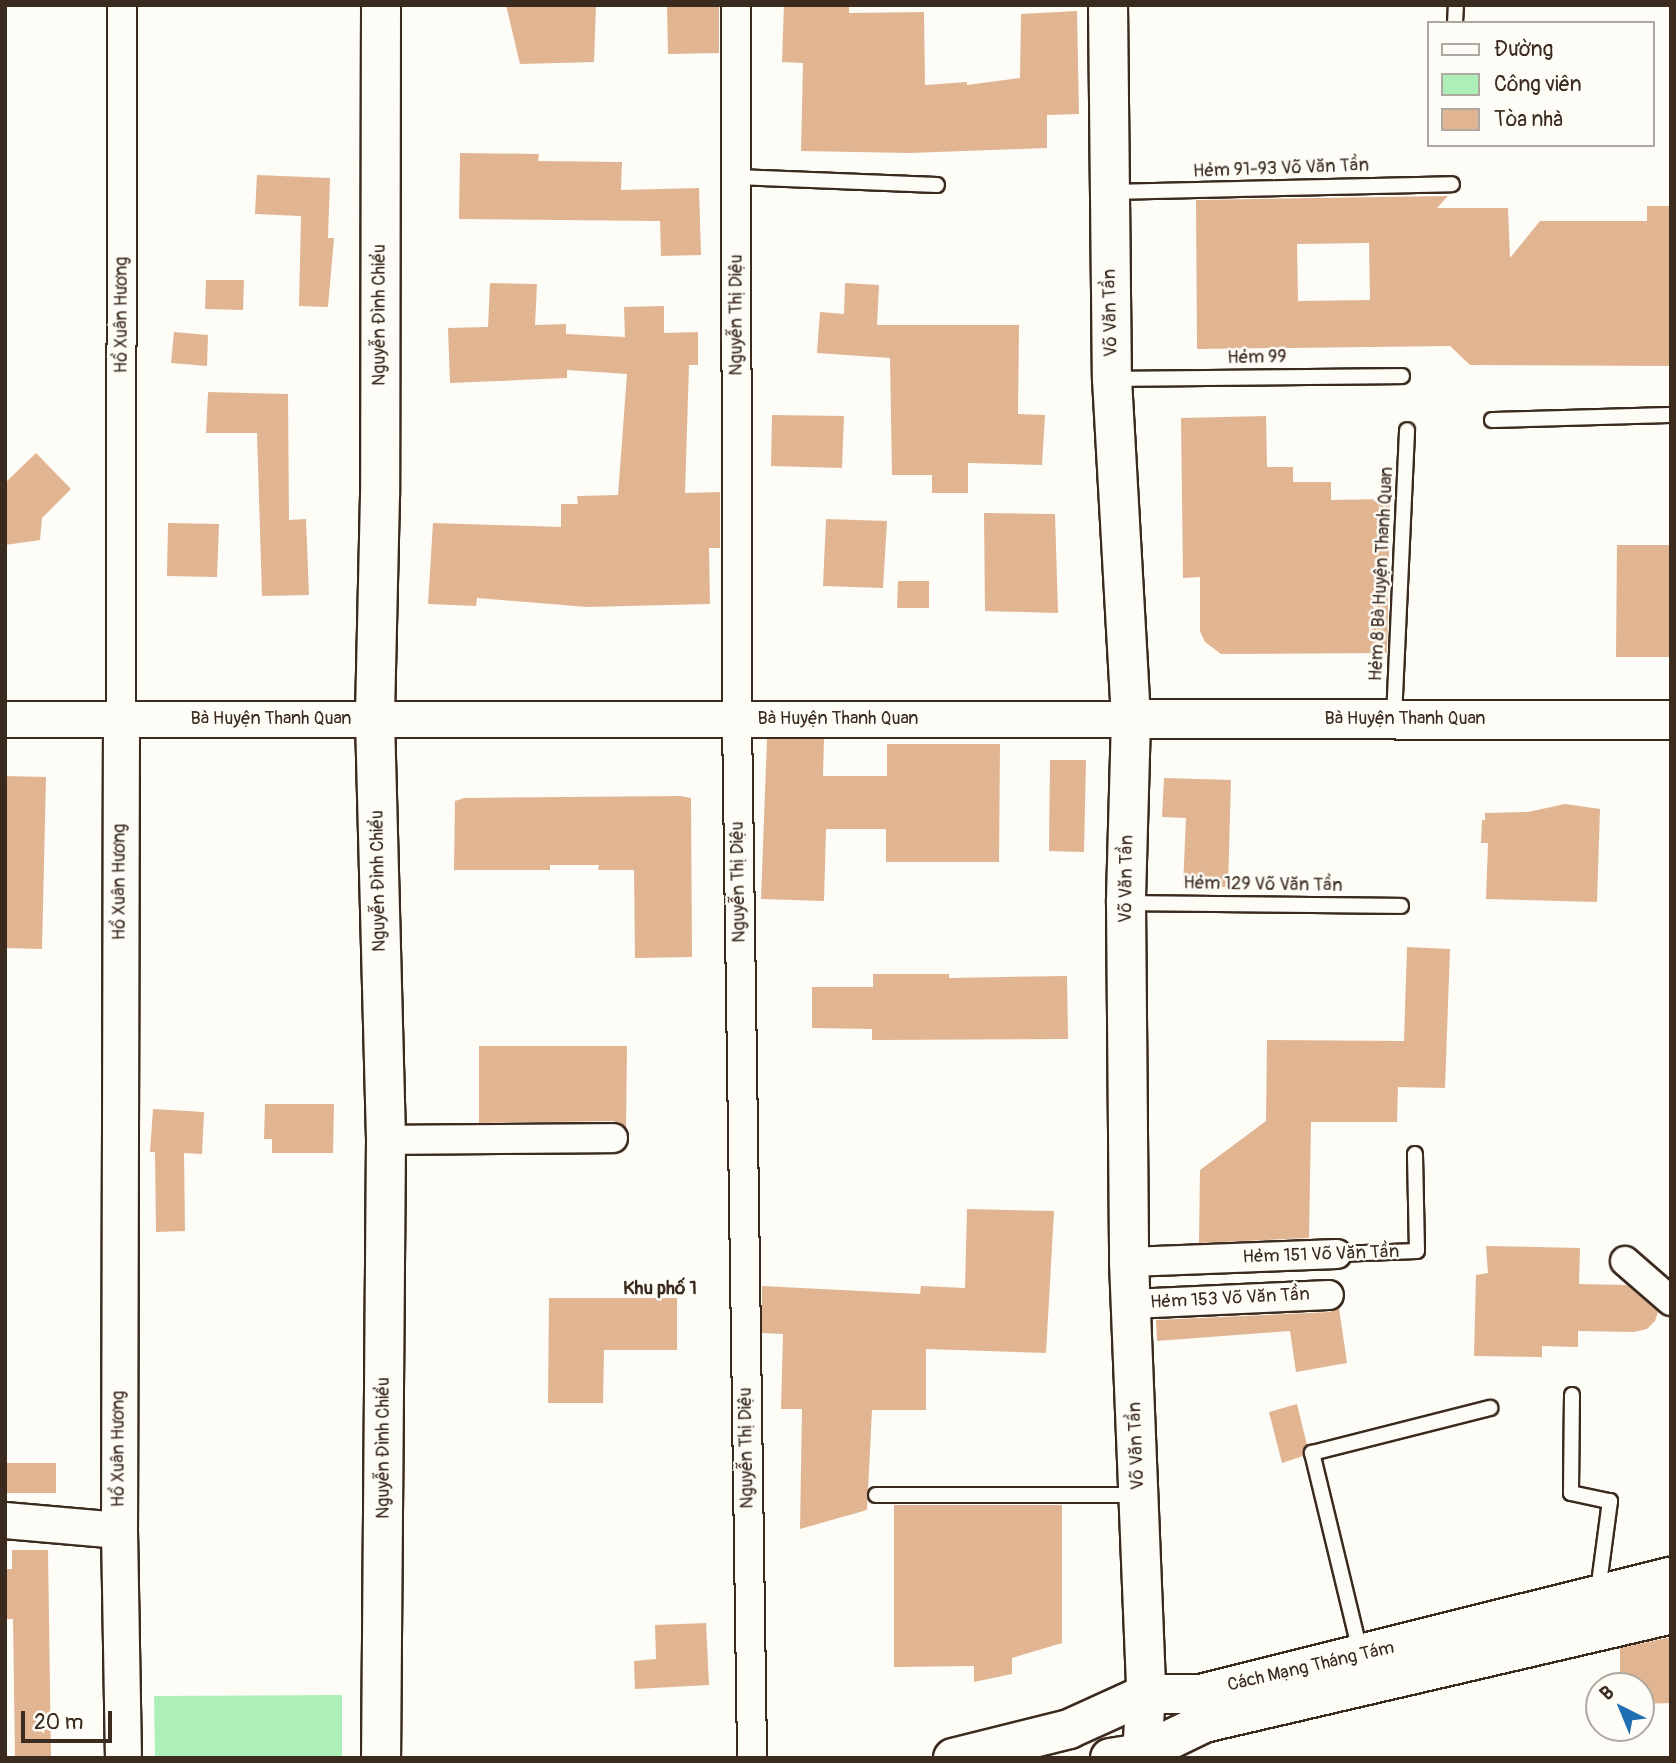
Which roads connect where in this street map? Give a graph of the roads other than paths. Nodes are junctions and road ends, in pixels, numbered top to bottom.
1 (122, 5) edge
2 (381, 5) edge
3 (736, 5) edge
4 (1108, 5) edge
5 (736, 177) junction
6 (1452, 184) dead end
7 (937, 185) dead end
8 (1110, 192) junction
9 (1402, 376) dead end
10 (1112, 379) junction
11 (1671, 415) edge
12 (1492, 420) dead end
13 (1408, 430) dead end
14 (5, 719) edge
15 (121, 719) junction
16 (375, 719) junction
17 (737, 719) junction
18 (1131, 719) junction
19 (1394, 719) junction
20 (1671, 720) edge
21 (1126, 903) junction
22 (1401, 906) dead end
23 (613, 1138) dead end
24 (386, 1140) junction
25 (1415, 1154) dead end
26 (1337, 1254) joint
27 (1625, 1261) dead end
28 (1129, 1262) junction
29 (1329, 1295) dead end
30 (1671, 1301) edge
31 (1131, 1304) junction
32 (1572, 1395) dead end
33 (1490, 1408) dead end
34 (876, 1495) dead end
35 (1139, 1495) junction
36 (5, 1520) edge
37 (119, 1530) junction
38 (1671, 1577) edge
39 (1598, 1596) junction
40 (1671, 1614) edge
41 (1361, 1656) junction
42 (1146, 1694) junction
43 (1134, 1757) edge
44 (123, 1758) edge
45 (381, 1758) edge
46 (752, 1758) edge
47 (953, 1758) edge

1 - 15 street, Hồ Xuân Hương
2 - 16 main road, Nguyễn Đình Chiểu
3 - 5 street, Nguyễn Thị Diệu
4 - 8 main road, Võ Văn Tần
5 - 7 lane
5 - 17 street, Nguyễn Thị Diệu
6 - 8 lane, Hẻm 91-93 Võ Văn Tần
8 - 10 main road, Võ Văn Tần
9 - 10 lane, Hẻm 99
10 - 18 main road, Võ Văn Tần
11 - 12 lane
13 - 19 lane, Hẻm 8 Bà Huyện Thanh Quan
14 - 15 street, Bà Huyện Thanh Quan
15 - 16 street, Bà Huyện Thanh Quan
15 - 37 street, Hồ Xuân Hương
16 - 17 street, Bà Huyện Thanh Quan
16 - 24 main road, Nguyễn Đình Chiểu
17 - 18 street, Bà Huyện Thanh Quan
17 - 46 street, Nguyễn Thị Diệu
18 - 19 main road, Bà Huyện Thanh Quan
18 - 21 main road, Võ Văn Tần
19 - 20 main road, Bà Huyện Thanh Quan
21 - 22 lane, Hẻm 129 Võ Văn Tần
21 - 28 main road, Võ Văn Tần
23 - 24 street
24 - 45 main road, Nguyễn Đình Chiểu
25 - 26 lane, Hẻm 151 Võ Văn Tần
26 - 28 street, Hẻm 151 Võ Văn Tần
27 - 30 street
28 - 31 main road, Võ Văn Tần
29 - 31 street, Hẻm 153 Võ Văn Tần
31 - 35 main road, Võ Văn Tần
32 - 39 lane
33 - 41 lane
34 - 35 lane
35 - 42 main road, Võ Văn Tần
36 - 37 street
37 - 44 street, Hồ Xuân Hương
38 - 39 main road, Cách Mạng Tháng Tám
39 - 41 main road, Cách Mạng Tháng Tám
40 - 43 main road, Cách Mạng Tháng Tám
41 - 42 main road, Cách Mạng Tháng Tám
42 - 43 main road, Võ Văn Tần
42 - 47 main road, Cách Mạng Tháng Tám

